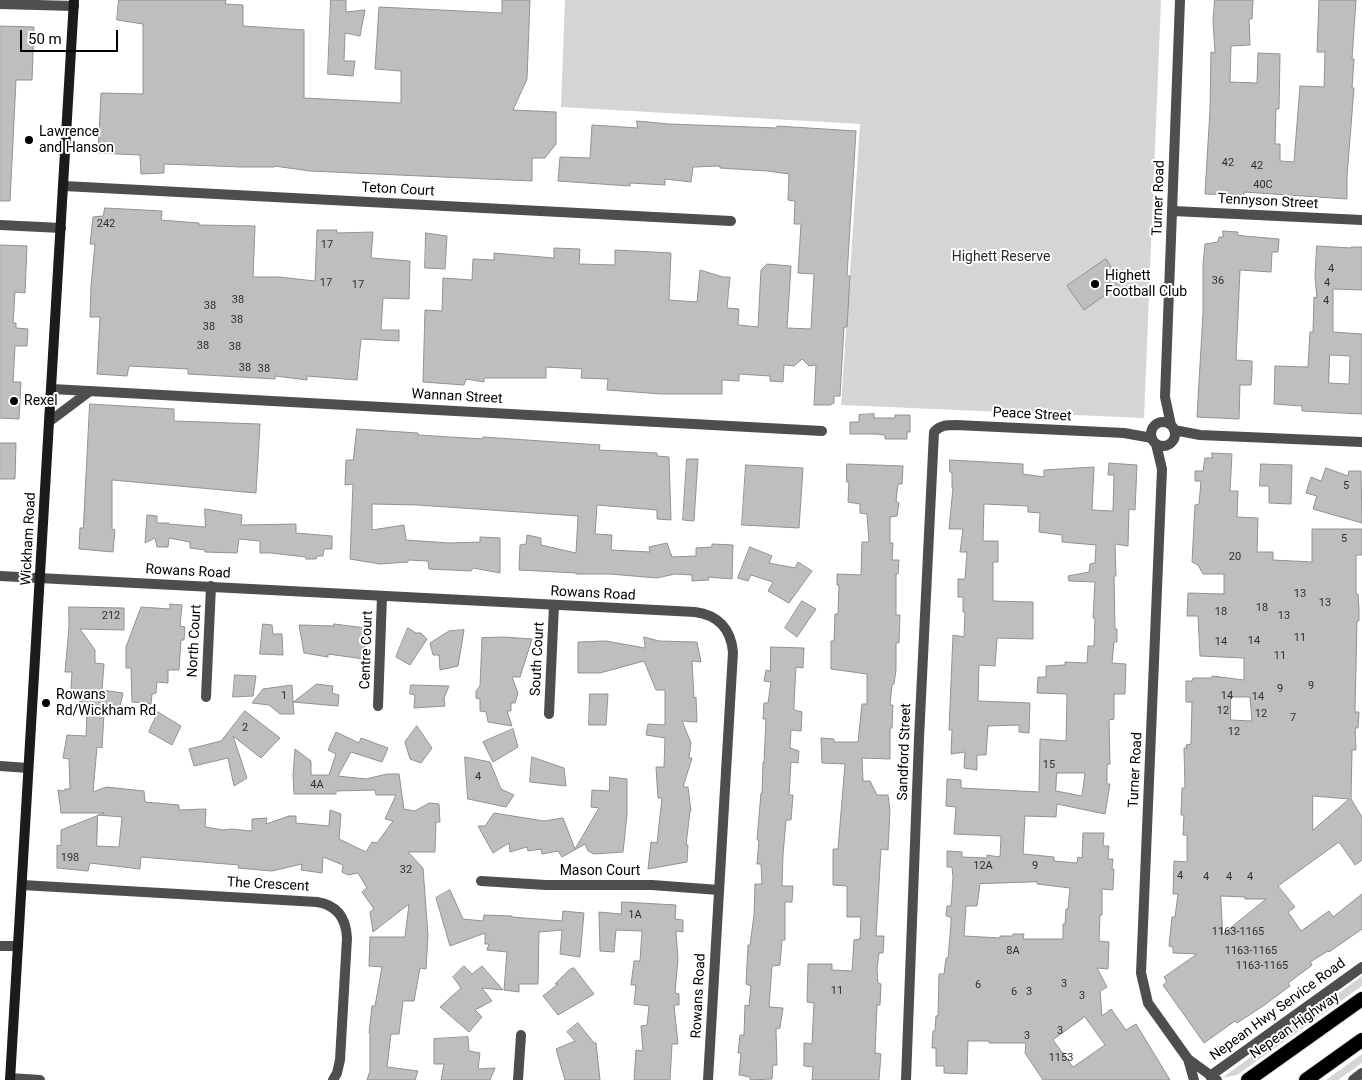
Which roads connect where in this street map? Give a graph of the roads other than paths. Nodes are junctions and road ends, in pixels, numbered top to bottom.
1 (1180, 0) edge
2 (74, 3) edge
3 (0, 4) edge
4 (64, 186) junction
5 (1172, 211) junction
6 (1362, 220) edge
7 (731, 221) dead end
8 (0, 225) edge
9 (61, 228) junction
10 (52, 389) junction
11 (90, 391) junction
12 (1165, 397) junction
13 (50, 421) junction
14 (1155, 425) junction
15 (938, 428) joint
16 (822, 431) dead end
17 (1124, 433) junction
18 (1172, 435) junction
19 (1154, 441) junction
20 (1362, 442) edge
21 (1162, 469) junction
22 (0, 576) edge
23 (40, 578) junction
24 (211, 586) junction
25 (382, 596) junction
26 (554, 605) junction
27 (206, 697) dead end
28 (378, 706) dead end
29 (549, 714) dead end
30 (0, 766) edge
31 (28, 768) junction
32 (481, 881) dead end
33 (22, 885) junction
34 (719, 890) junction
35 (0, 946) edge
36 (18, 946) junction
37 (1362, 967) edge
38 (1362, 999) edge
39 (521, 1035) dead end
40 (1362, 1040) edge
41 (1188, 1059) junction
42 (1362, 1074) edge
43 (1214, 1078) edge
44 (10, 1079) edge
45 (40, 1080) edge
46 (333, 1080) edge
47 (518, 1080) edge
48 (708, 1080) edge
49 (906, 1080) edge
50 (1194, 1080) edge
51 (1248, 1080) edge
52 (1306, 1080) edge
53 (1353, 1080) edge

1 - 5 street, Turner Road
2 - 3 street
2 - 4 main road, Wickham Road
4 - 7 street, Teton Court
4 - 9 main road, Wickham Road
5 - 6 street, Tennyson Street
5 - 12 street, Turner Road
8 - 9 street
9 - 10 main road, Wickham Road
10 - 11 street, Wannan Street
10 - 13 main road, Wickham Road
11 - 13 street
11 - 16 street, Wannan Street
12 - 14 street, Turner Road
12 - 18 street, Turner Road
13 - 23 main road, Wickham Road
14 - 17 street, Peace Street
14 - 18 street
14 - 19 street
15 - 17 street, Peace Street
15 - 49 street, Sandford Street
17 - 19 street, Peace Street
18 - 19 street
18 - 20 street
18 - 21 street, Turner Road
19 - 21 street, Turner Road
21 - 41 street, Turner Road
22 - 23 street, Rowans Road
23 - 24 street, Rowans Road
23 - 31 main road, Wickham Road
24 - 25 street, Rowans Road
24 - 27 street, North Court
25 - 26 street, Rowans Road
25 - 28 street, Centre Court
26 - 29 street, South Court
26 - 34 street, Rowans Road
30 - 31 street
31 - 33 main road, Wickham Road
32 - 34 street, Mason Court
33 - 36 main road, Wickham Road
33 - 46 street, The Crescent
34 - 48 street, Rowans Road
35 - 36 street
36 - 44 main road, Wickham Road
37 - 43 street, Nepean Hwy Service Road
38 - 51 highway, Nepean Highway
39 - 47 street
40 - 52 highway
41 - 43 street, Turner Road
41 - 50 street, Turner Road
42 - 53 street
44 - 45 street

